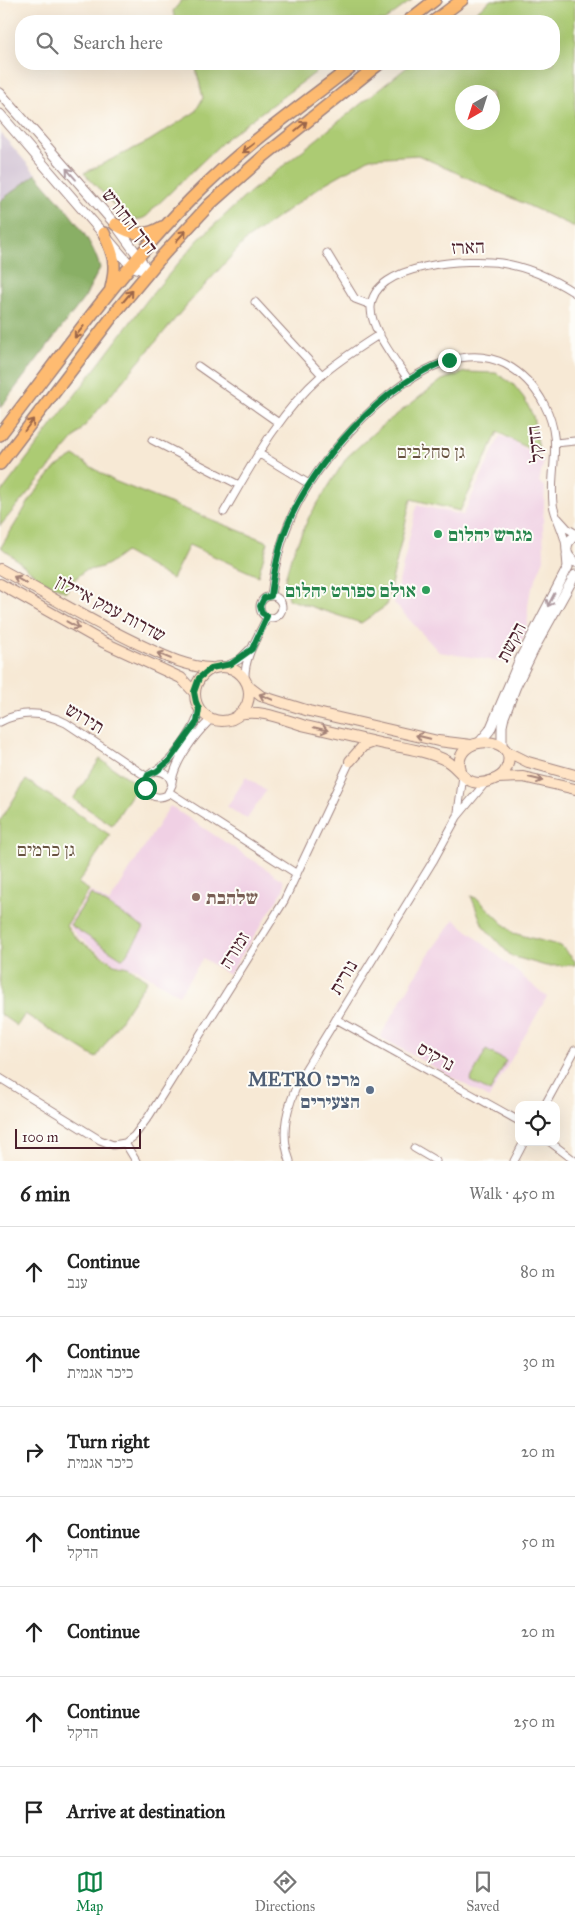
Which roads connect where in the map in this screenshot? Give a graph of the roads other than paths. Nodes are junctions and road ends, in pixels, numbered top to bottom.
1 (435, 0) edge
2 (462, 0) edge
3 (416, 15) edge
4 (442, 15) edge
5 (347, 70) edge
6 (372, 70) edge
7 (0, 93) edge
8 (0, 114) edge
9 (170, 222) junction
10 (114, 224) junction
11 (104, 233) junction
12 (327, 253) dead end
13 (139, 257) junction
14 (131, 266) junction
15 (148, 272) junction
16 (110, 293) junction
17 (575, 293) edge
18 (255, 302) dead end
19 (371, 305) junction
20 (380, 334) junction
21 (198, 366) dead end
22 (322, 375) junction
23 (409, 381) junction
24 (279, 423) junction
25 (0, 435) edge
26 (152, 440) dead end
27 (575, 441) edge
28 (555, 443) junction
29 (258, 454) junction
30 (0, 464) edge
31 (309, 484) junction
32 (239, 485) junction
33 (224, 512) dead end
34 (555, 514) junction
35 (575, 534) edge
36 (567, 553) junction
37 (575, 562) edge
38 (0, 569) edge
39 (575, 575) edge
40 (0, 584) edge
41 (271, 596) junction
42 (267, 616) junction
43 (252, 649) junction
44 (224, 666) junction
45 (211, 668) junction
46 (246, 682) junction
47 (194, 692) junction
48 (199, 709) junction
49 (239, 714) junction
50 (218, 720) junction
51 (0, 722) edge
52 (343, 735) junction
53 (376, 742) junction
54 (475, 744) junction
55 (504, 748) junction
56 (350, 761) junction
57 (157, 771) junction
58 (462, 773) junction
59 (575, 775) edge
60 (147, 777) junction
61 (491, 780) junction
62 (170, 788) junction
63 (575, 789) edge
64 (457, 817) junction
65 (297, 874) junction
66 (336, 1019) junction
67 (575, 1050) edge
68 (0, 1078) edge
69 (547, 1101) edge
70 (515, 1119) edge
71 (125, 1143) junction
72 (522, 1146) edge
73 (555, 1146) edge
74 (414, 1148) dead end
75 (136, 1161) edge
76 (290, 1161) edge
77 (436, 1161) edge
78 (514, 1161) edge
79 (575, 1161) edge

1 - 3 main road
2 - 4 main road
5 -> 9 main road
15 -> 6 main road
10 -> 7 street, דרך החורש
8 - 11 street, דרך החורש
9 - 10 main road
9 - 13 main road
10 - 13 street, דרך החורש
11 - 14 street, דרך החורש
11 - 16 main road
12 - 19 street
13 - 14 main road
13 - 15 street, דרך החורש
14 - 15 street, דרך החורש
14 - 16 main road
30 -> 15 main road
16 -> 25 main road
17 - 19 street, הארז
18 - 22 street
19 - 20 street
20 - 22 street
20 - 23 street
21 - 24 street
22 - 24 street
23 - 28 street, הדקל
23 - 31 street, הדקל
24 - 29 street
26 - 32 street
27 - 28 street
28 - 34 street, הדקל
29 - 31 street
29 - 32 street
31 - 41 street, הדקל
32 - 33 street
34 - 35 street
34 - 36 street, הדקל
35 - 36 street
36 - 37 street
36 -> 54 street, הקשת
45 -> 38 main road, שדרות עמק איילון
39 - 55 street, הקשת
40 -> 47 main road, שדרות עמק איילון
41 - 42 street
41 - 42 street
42 - 43 street
43 - 44 street
43 - 46 street
44 - 45 main road
44 - 46 main road
45 - 47 main road
46 - 49 main road
54 -> 46 main road
47 - 48 main road
48 - 50 main road
48 - 57 street
49 - 50 main road
49 -> 52 main road
50 - 62 street
51 - 60 street, תירוש
52 - 53 main road
52 - 56 main road
53 - 56 main road
53 - 58 main road
54 - 55 main road
54 - 58 main road
55 - 59 main road
55 - 61 main road
56 - 65 street, זמורה
57 - 60 street
57 - 62 street
58 - 61 main road
58 - 64 street, נורית
60 - 62 street
61 -> 63 main road
61 - 64 street, נורית
62 - 65 street
64 - 66 street, נורית
65 - 71 street, זמורה
66 - 70 street, נרקיס
66 - 76 street, נורית
67 - 69 street
68 - 71 street
71 - 75 street
72 - 78 street
73 - 79 street
74 - 77 street

